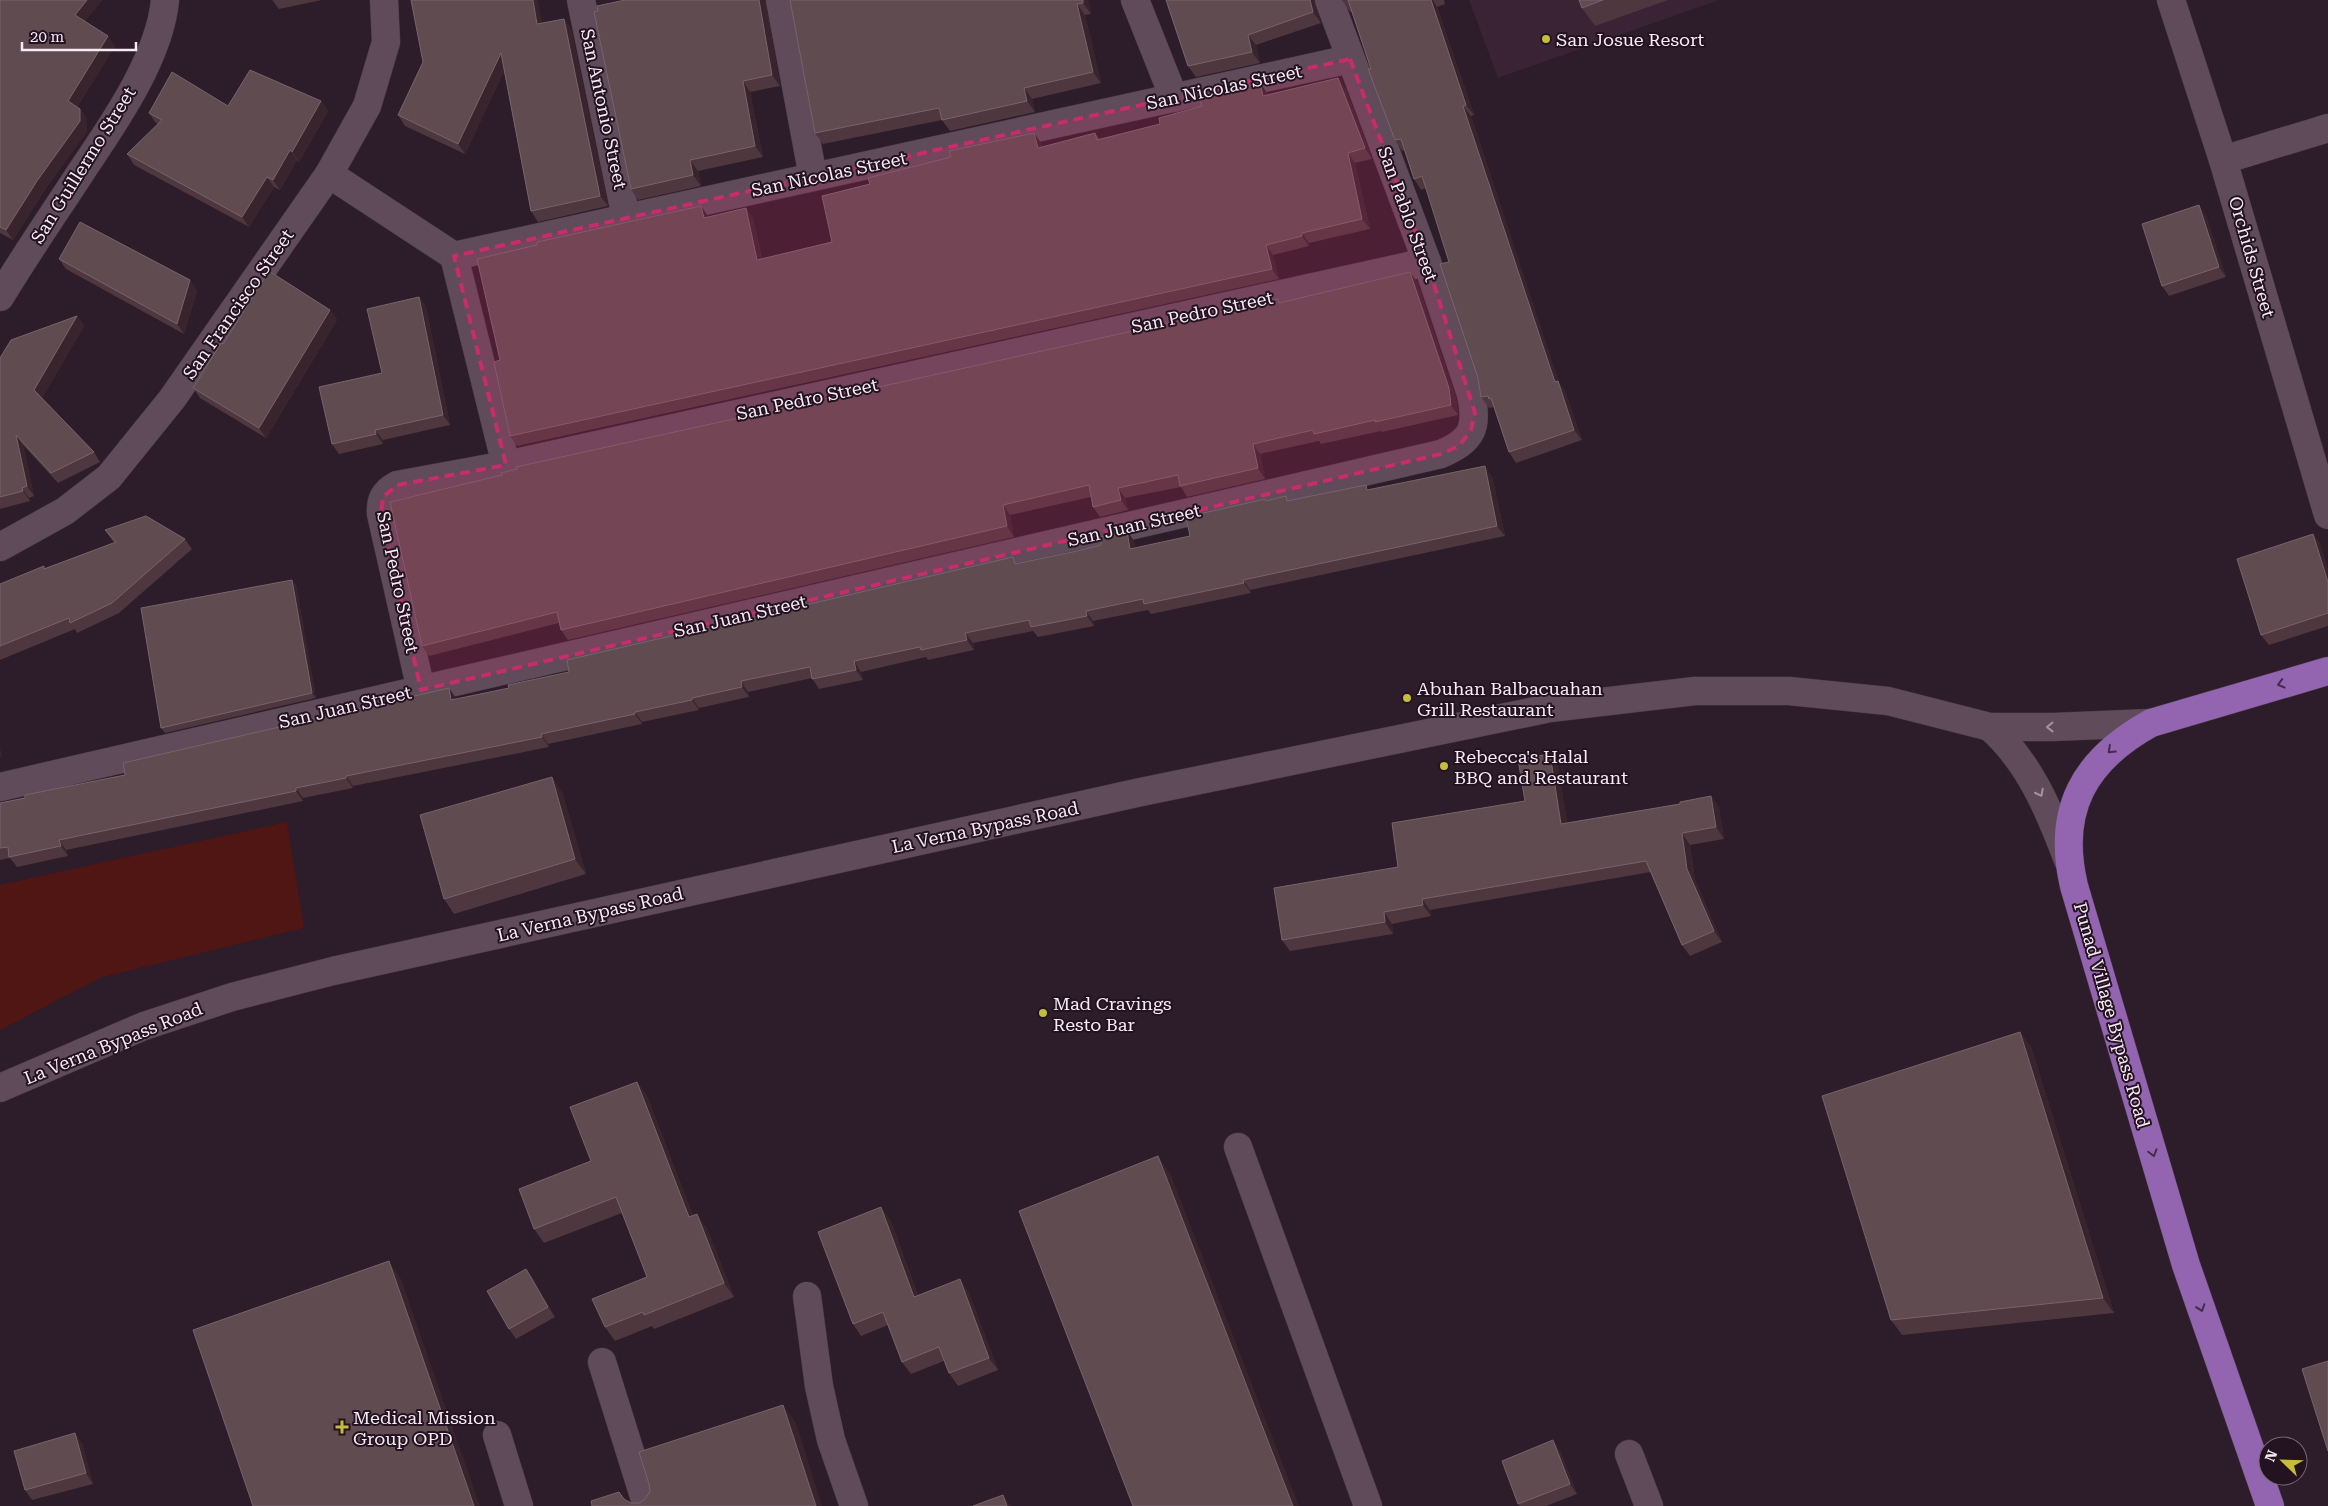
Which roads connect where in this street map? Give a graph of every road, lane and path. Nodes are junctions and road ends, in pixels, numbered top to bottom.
1 (165, 0) edge
2 (384, 0) edge
3 (581, 0) edge
4 (780, 0) edge
5 (1135, 0) edge
6 (1329, 0) edge
7 (2171, 0) edge
8 (1350, 59) junction
9 (1174, 98) junction
10 (2328, 128) edge
11 (2223, 160) junction
12 (328, 174) junction
13 (813, 177) junction
14 (626, 218) junction
15 (454, 256) junction
16 (1427, 262) junction
17 (0, 297) edge
18 (1471, 430) joint
19 (506, 465) junction
20 (2328, 515) edge
21 (0, 547) edge
22 (2328, 671) edge
23 (421, 690) junction
24 (2151, 722) junction
25 (1990, 727) junction
26 (0, 787) edge
27 (2068, 860) junction
28 (0, 1088) edge
29 (1238, 1147) dead end
30 (807, 1296) dead end
31 (602, 1362) dead end
32 (497, 1435) dead end
33 (1629, 1454) dead end
34 (519, 1506) edge
35 (647, 1506) edge
36 (854, 1506) edge
37 (1368, 1506) edge
38 (1649, 1506) edge
39 (2270, 1506) edge

1 - 17 street, San Guillermo Street
2 - 12 street, San Francisco Street
3 - 14 street, San Antonio Street
4 - 13 street
5 - 9 street
6 - 8 street, San Pablo Street
7 - 11 street, Orchids Street
8 - 9 street, San Nicolas Street
8 - 16 street, San Pablo Street
9 - 13 street, San Nicolas Street
10 - 11 street
11 - 20 street, Orchids Street
12 - 15 street
12 - 21 street, San Francisco Street
13 - 14 street, San Nicolas Street
14 - 15 street, San Nicolas Street
15 - 19 street
16 - 18 street, San Pablo Street
16 - 19 street, San Pedro Street
18 - 23 street, San Juan Street
19 - 23 street, San Pedro Street
22 -> 24 main road, Punad Village Bypass Road
23 - 26 street, San Juan Street
24 -> 25 street, La Verna Bypass Road
24 -> 27 main road, Punad Village Bypass Road
25 -> 27 street
25 - 28 street, La Verna Bypass Road
27 -> 39 main road, Punad Village Bypass Road
29 - 37 street
30 - 36 street
31 - 35 street
32 - 34 street
33 - 38 street

